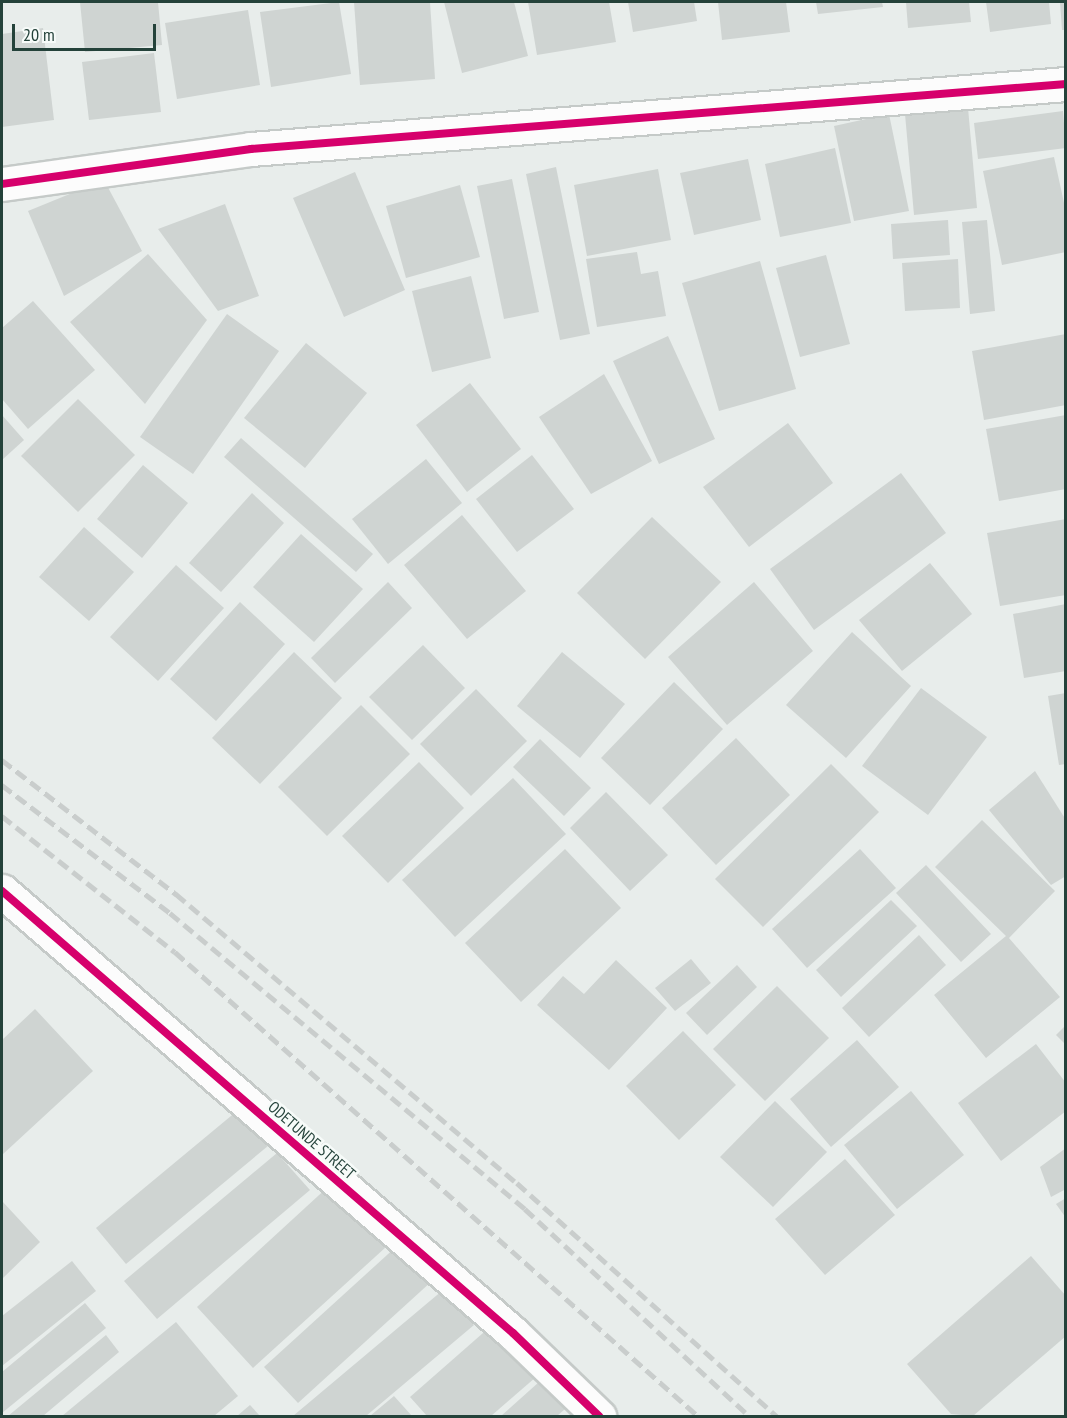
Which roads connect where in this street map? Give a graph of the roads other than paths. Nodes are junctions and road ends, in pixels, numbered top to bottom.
1 (1065, 84) edge
2 (2, 184) edge
3 (2, 891) edge
4 (599, 1416) edge

1 - 2 street
3 - 4 street, ODETUNDE STREET

